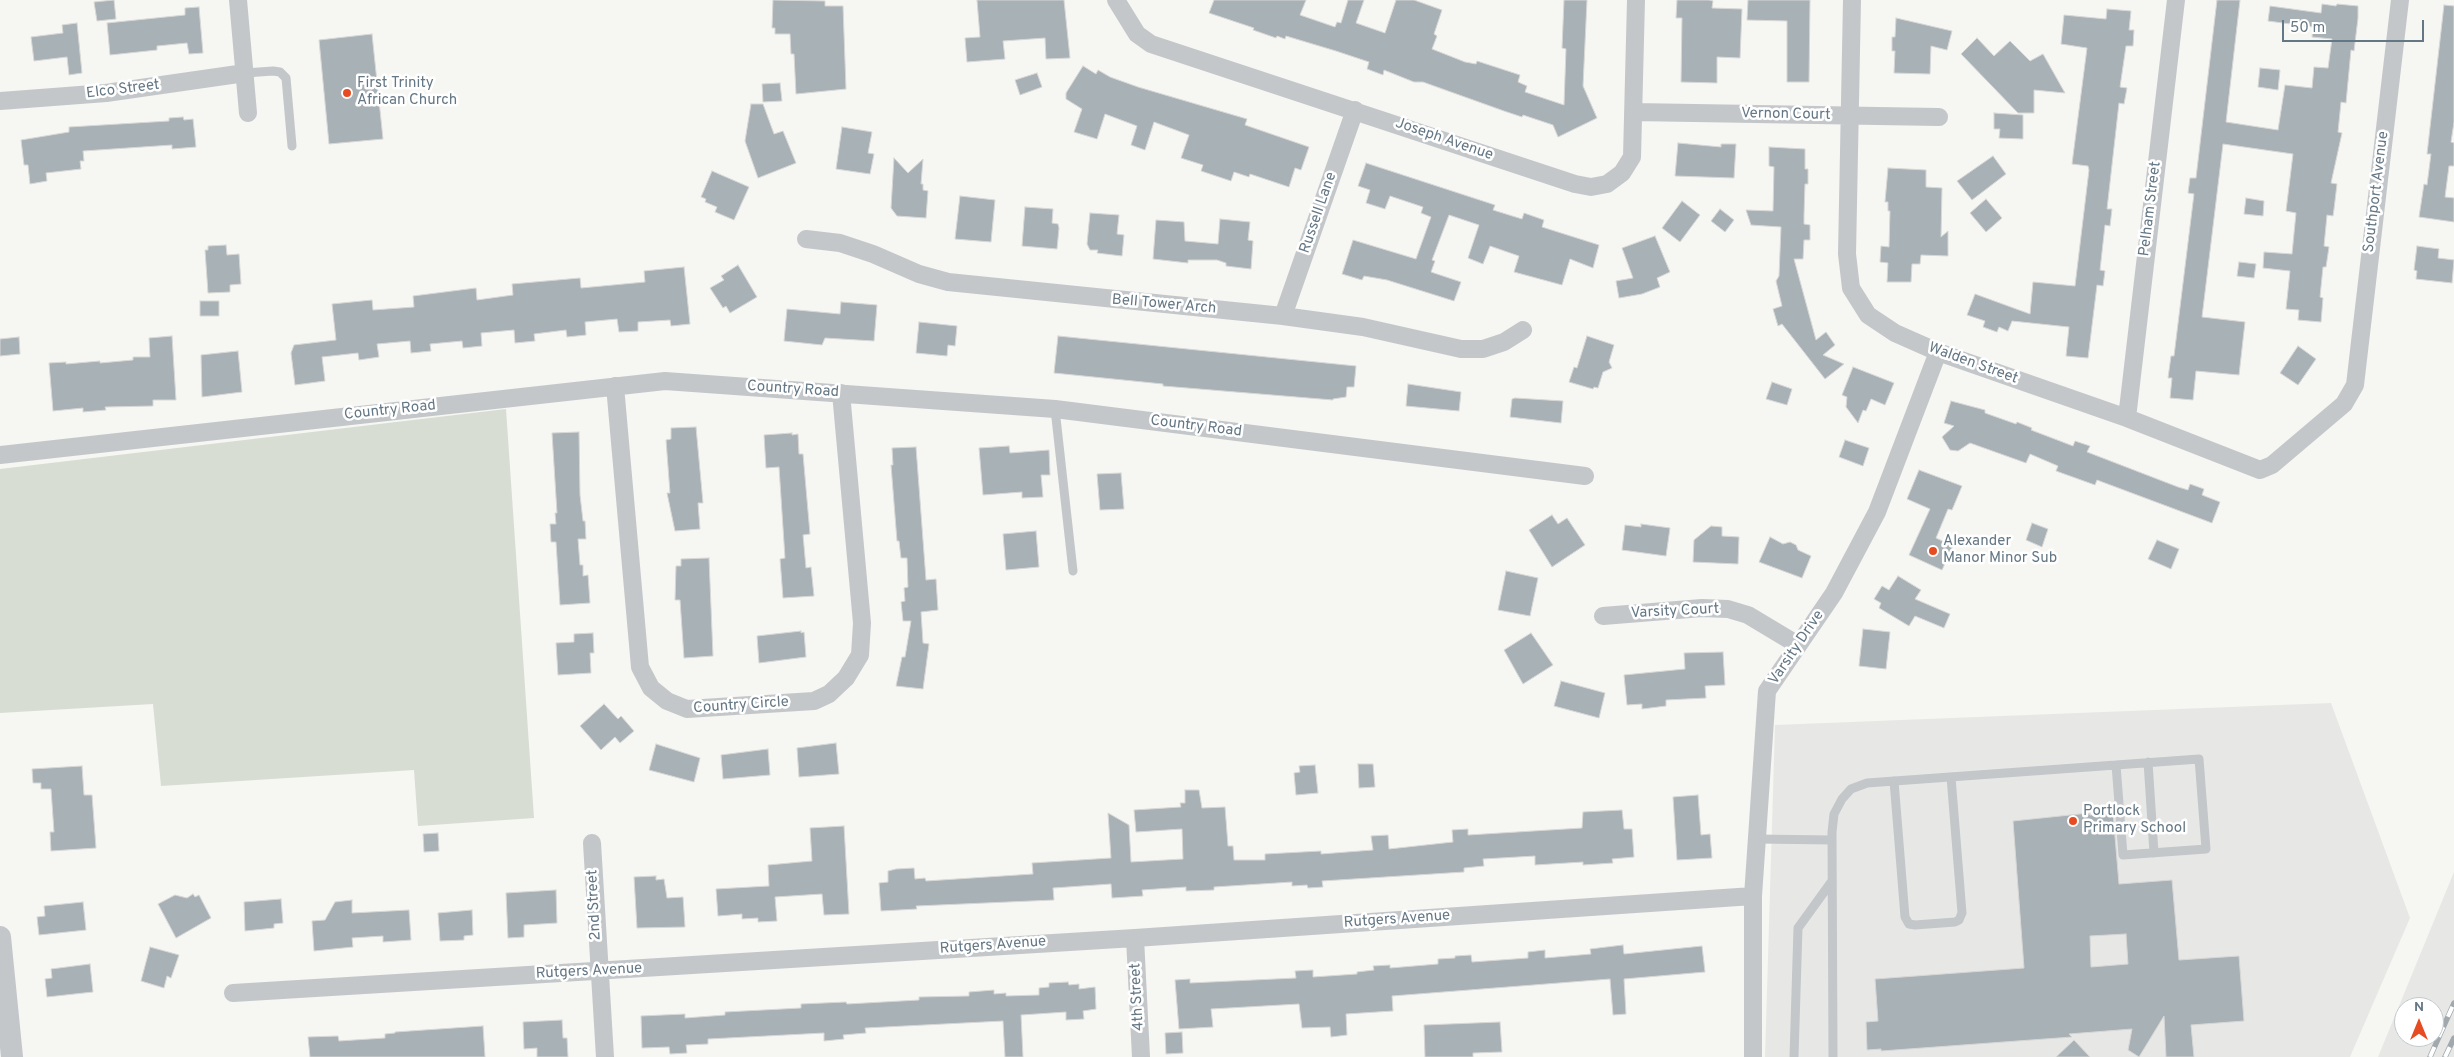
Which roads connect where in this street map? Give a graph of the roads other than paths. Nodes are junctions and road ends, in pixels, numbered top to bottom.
1 (238, 0) edge
2 (1116, 0) edge
3 (1636, 0) edge
4 (1852, 0) edge
5 (2176, 0) edge
6 (2400, 0) edge
7 (245, 73) junction
8 (0, 102) edge
9 (1355, 110) junction
10 (1633, 112) junction
11 (248, 113) dead end
12 (1848, 116) junction
13 (1938, 118) dead end
14 (292, 146) dead end
15 (806, 239) dead end
16 (1284, 316) junction
17 (1523, 330) dead end
18 (1938, 352) junction
19 (2355, 385) joint
20 (615, 386) junction
21 (841, 393) junction
22 (1055, 409) junction
23 (2127, 418) junction
24 (0, 455) edge
25 (1585, 476) dead end
26 (1073, 572) dead end
27 (1603, 616) dead end
28 (1798, 645) junction
29 (2148, 762) junction
30 (2116, 765) junction
31 (1951, 777) junction
32 (1894, 781) junction
33 (1757, 839) junction
34 (1832, 840) junction
35 (592, 843) dead end
36 (2154, 853) junction
37 (1832, 881) junction
38 (1753, 896) junction
39 (0, 938) edge
40 (1135, 938) junction
41 (599, 971) junction
42 (233, 993) dead end
43 (12, 1057) edge
44 (605, 1057) edge
45 (1141, 1057) edge
46 (1753, 1057) edge
47 (1794, 1057) edge
48 (1832, 1057) edge

1 - 7 street
2 - 9 street, Joseph Avenue
3 - 10 street, Joseph Avenue
4 - 12 street, Walden Street
5 - 23 street, Pelham Street
6 - 19 street, Southport Avenue
7 - 8 street, Elco Street
7 - 11 street
7 - 14 lane
9 - 10 street, Joseph Avenue
9 - 16 street, Russell Lane
10 - 12 street, Vernon Court
12 - 13 street, Vernon Court
12 - 18 street, Walden Street
15 - 16 street, Bell Tower Arch
16 - 17 street, Bell Tower Arch
18 - 23 street, Walden Street
18 - 28 street, Varsity Drive
19 - 23 street, Walden Street
20 - 21 street, Country Road
20 - 21 street, Country Circle
20 - 24 street, Country Road
21 - 22 street, Country Road
22 - 25 street, Country Road
22 - 26 lane
27 - 28 street, Varsity Court
28 - 33 street, Varsity Drive
29 - 30 lane
29 - 36 lane
29 - 36 lane
30 - 31 lane
30 - 36 lane
31 - 32 lane
31 - 32 lane
32 - 34 lane
33 - 34 lane
33 - 38 street, Varsity Drive
34 - 37 lane
35 - 41 street, 2nd Street
37 - 47 lane
37 - 48 lane
38 - 40 street, Rutgers Avenue
38 - 46 street, Varsity Drive
39 - 43 street
40 - 41 street, Rutgers Avenue
40 - 45 street, 4th Street
41 - 42 street, Rutgers Avenue
41 - 44 street, 2nd Street

